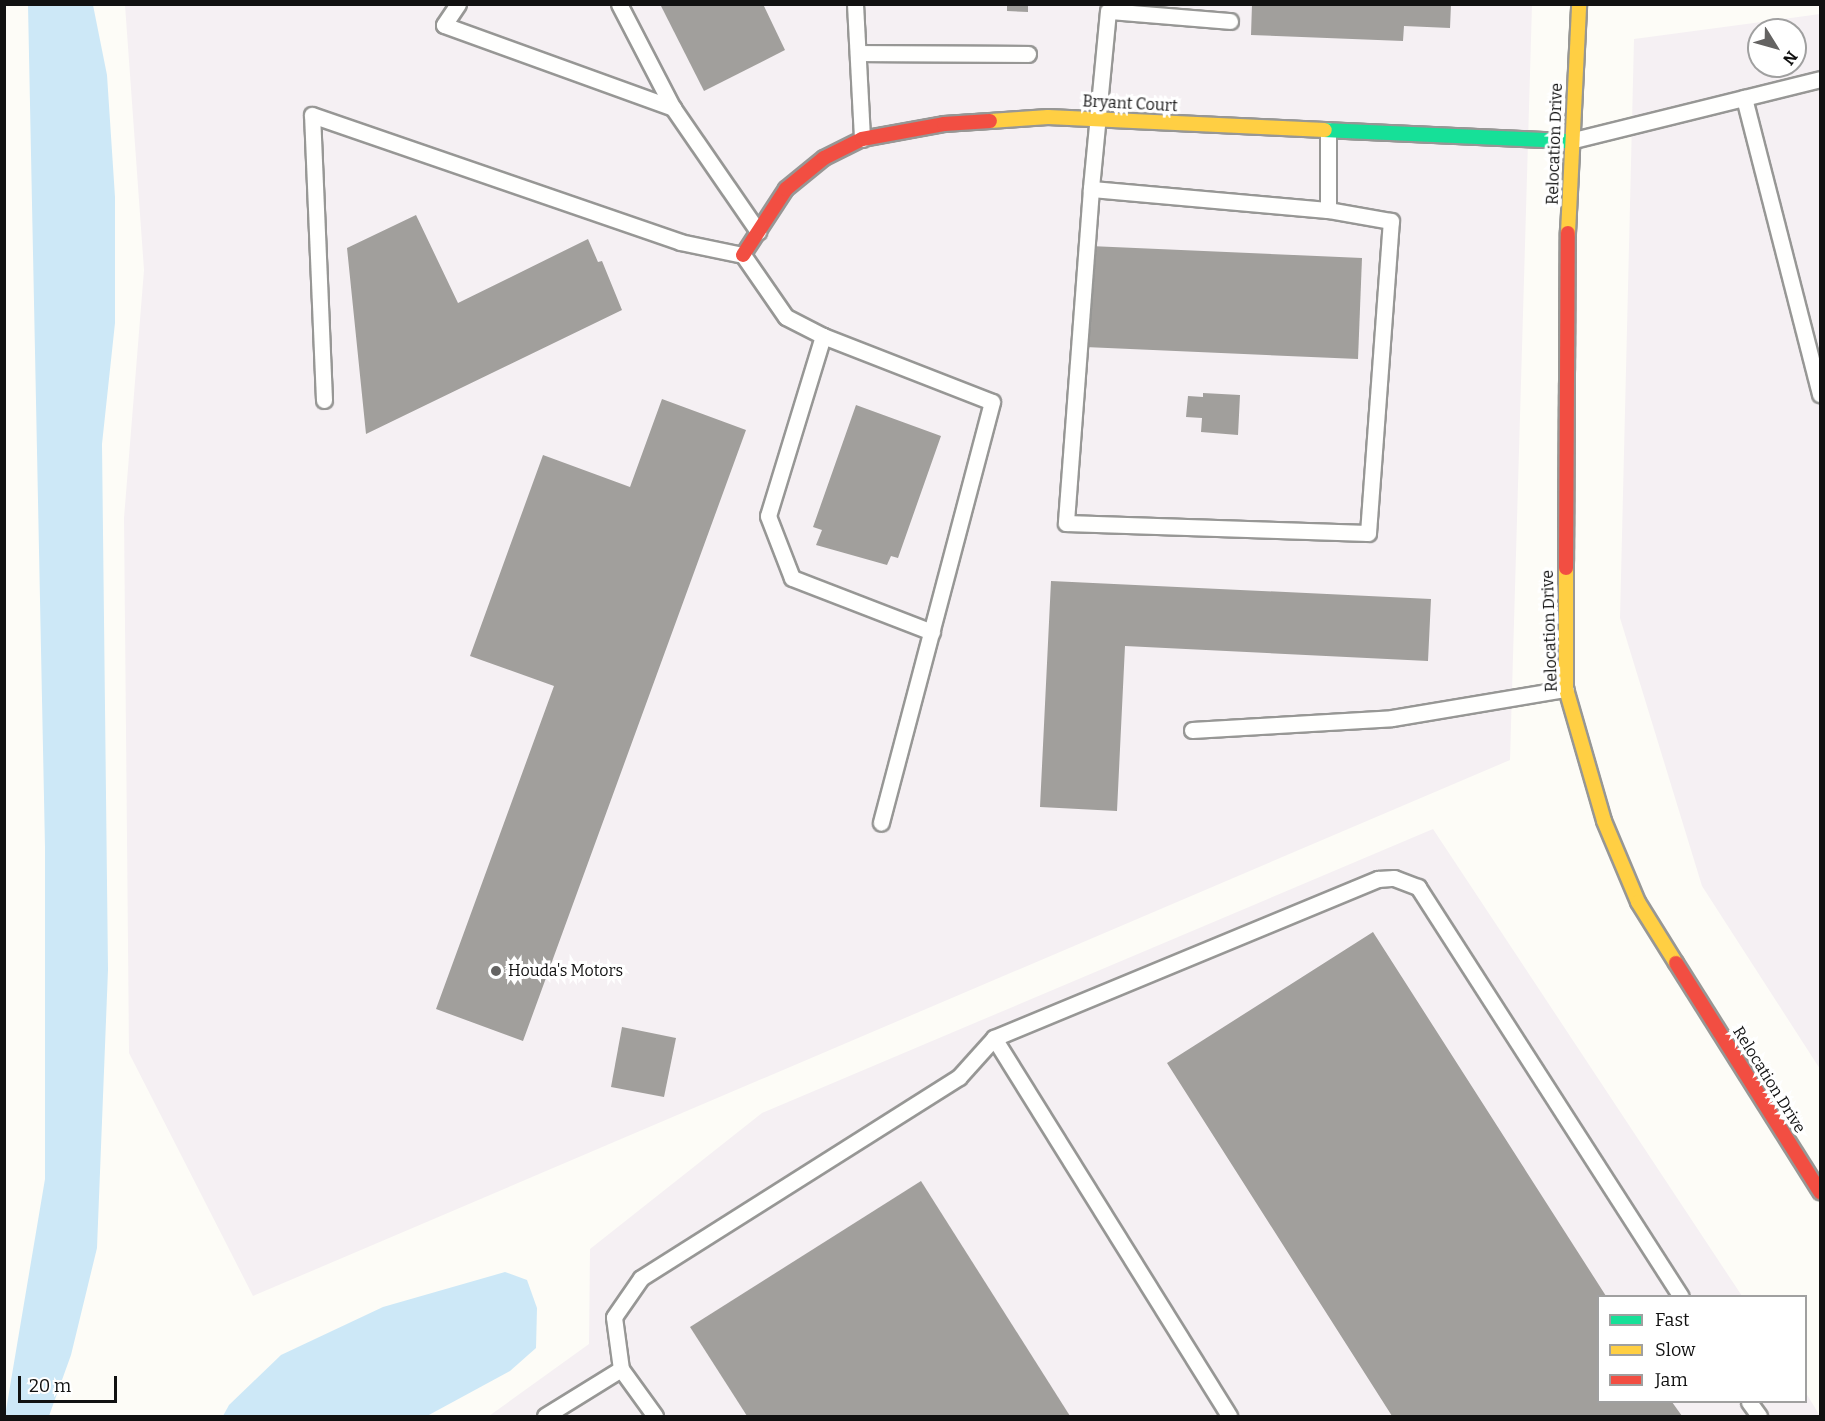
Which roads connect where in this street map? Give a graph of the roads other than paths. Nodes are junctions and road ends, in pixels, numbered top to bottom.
1 (458, 4) edge
2 (619, 4) edge
3 (855, 4) edge
4 (1579, 4) edge
5 (1109, 8) edge
6 (1230, 21) dead end
7 (858, 53) junction
8 (1028, 54) dead end
9 (1821, 79) edge
10 (1744, 98) junction
11 (673, 108) junction
12 (1096, 119) junction
13 (1328, 130) junction
14 (862, 139) junction
15 (1570, 141) junction
16 (1091, 189) junction
17 (1328, 210) junction
18 (758, 231) junction
19 (743, 255) junction
20 (823, 336) junction
21 (1821, 394) edge
22 (324, 400) dead end
23 (932, 632) junction
24 (1566, 689) junction
25 (1192, 730) dead end
26 (881, 823) dead end
27 (994, 1038) junction
28 (1821, 1192) edge
29 (1681, 1295) edge
30 (621, 1369) junction
31 (1750, 1403) edge
32 (545, 1416) edge
33 (655, 1416) edge
34 (1228, 1416) edge
35 (1759, 1416) edge

1 - 11 lane
2 - 11 lane
3 - 7 lane
4 - 15 street, Relocation Drive
5 - 6 lane
5 - 12 lane
7 - 8 lane
7 - 14 lane
9 - 10 lane
10 - 15 lane
10 - 21 lane
11 - 18 lane
12 - 13 street, Bryant Court
12 - 14 street, Bryant Court
12 - 16 lane
13 - 15 street, Bryant Court
13 - 17 lane
14 - 18 street, Bryant Court
15 - 24 street, Relocation Drive
16 - 17 lane
16 - 17 lane
18 - 19 street, Bryant Court
19 - 20 lane
19 - 22 lane
20 - 23 lane
20 - 23 lane
23 - 26 lane
24 - 25 lane
24 - 28 street, Relocation Drive
27 - 29 lane
27 - 30 lane
27 - 34 lane
30 - 32 lane
30 - 33 lane
31 - 35 lane

